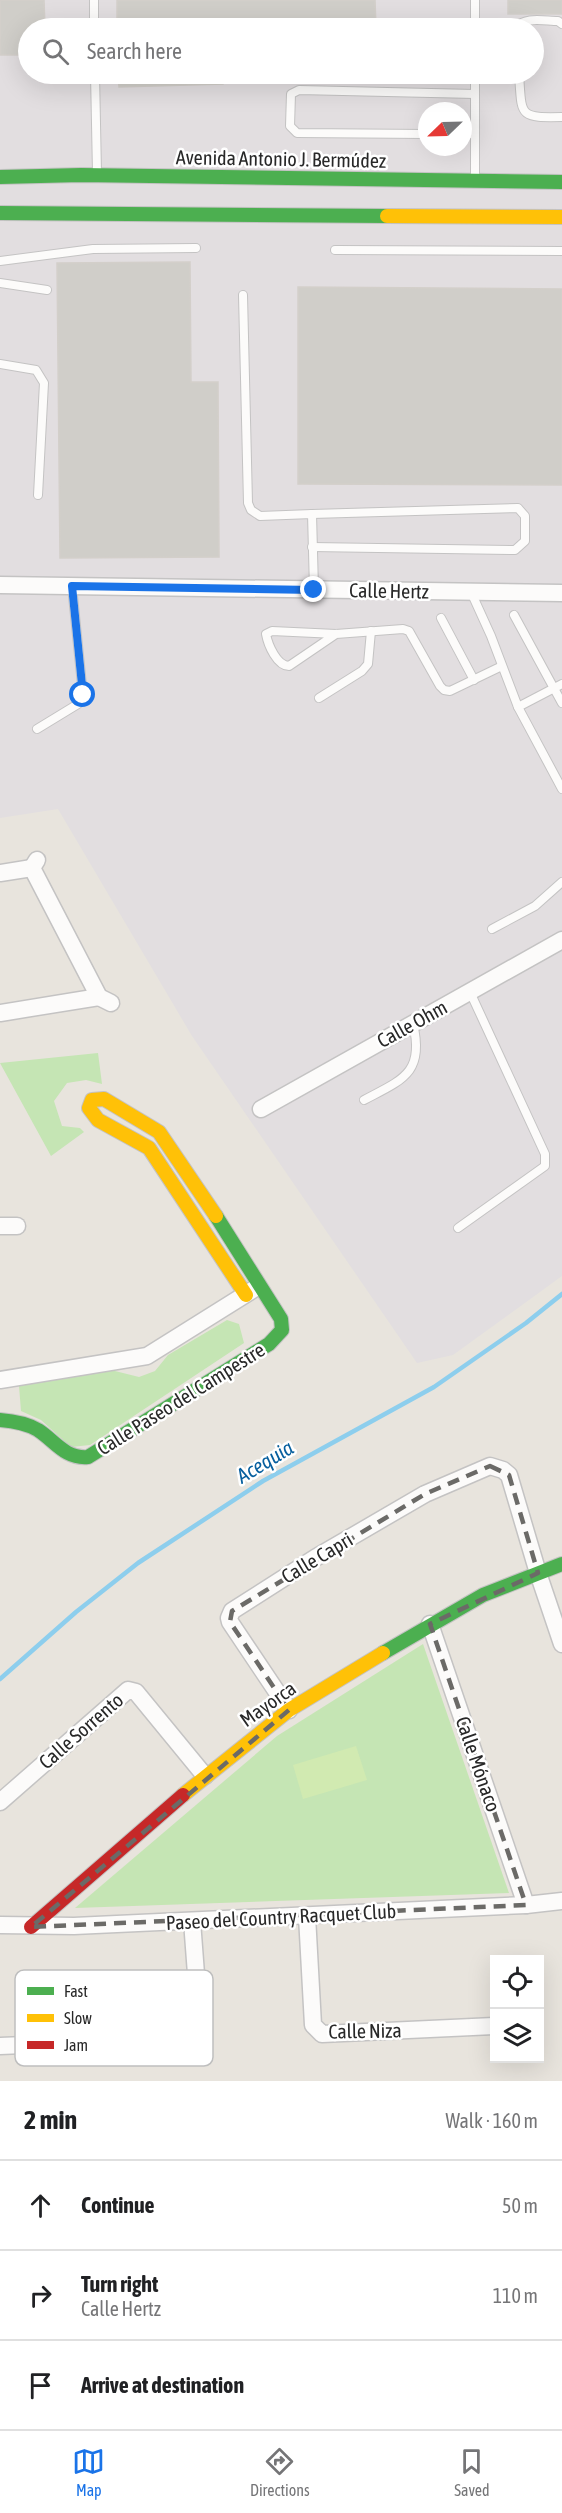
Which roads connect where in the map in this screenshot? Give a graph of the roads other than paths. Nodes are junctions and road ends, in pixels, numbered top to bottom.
1 (94, 0) edge
2 (475, 0) edge
3 (94, 18) edge
4 (475, 18) edge
5 (544, 21) edge
6 (562, 24) edge
7 (95, 84) edge
8 (475, 84) edge
9 (520, 84) edge
10 (475, 94) junction
11 (562, 117) edge
12 (418, 134) edge
13 (475, 134) joint
14 (97, 176) junction
15 (0, 177) edge
16 (476, 181) junction
17 (562, 182) edge
18 (0, 213) edge
19 (562, 217) edge
20 (196, 248) dead end
21 (334, 250) dead end
22 (562, 250) edge
23 (0, 261) edge
24 (0, 283) edge
25 (47, 290) dead end
26 (243, 295) dead end
27 (0, 364) edge
28 (38, 495) dead end
29 (312, 514) junction
30 (312, 547) junction
31 (0, 585) edge
32 (72, 586) junction
33 (314, 590) junction
34 (471, 592) junction
35 (562, 593) edge
36 (514, 615) dead end
37 (441, 618) dead end
38 (371, 631) junction
39 (336, 634) junction
40 (502, 666) junction
41 (474, 680) junction
42 (558, 686) edge
43 (319, 698) dead end
44 (562, 703) edge
45 (518, 707) junction
46 (37, 729) dead end
47 (562, 789) edge
48 (0, 873) edge
49 (562, 882) edge
50 (492, 929) dead end
51 (562, 940) edge
52 (470, 992) junction
53 (0, 1013) edge
54 (413, 1024) junction
55 (364, 1100) dead end
56 (261, 1109) dead end
57 (194, 1181) junction
58 (178, 1191) junction
59 (458, 1228) dead end
60 (252, 1290) junction
61 (0, 1380) edge
62 (0, 1420) edge
63 (562, 1564) edge
64 (538, 1573) junction
65 (430, 1624) junction
66 (562, 1644) edge
67 (289, 1710) junction
68 (206, 1776) junction
69 (0, 1802) edge
70 (562, 1901) edge
71 (526, 1905) junction
72 (307, 1916) junction
73 (192, 1921) junction
74 (0, 1925) edge
75 (31, 1926) junction
76 (196, 1970) edge
77 (490, 2026) edge
78 (15, 2045) edge
79 (0, 2046) edge

1 - 3 lane
2 - 4 lane
5 - 6 lane
7 - 14 lane
8 - 10 lane
9 - 11 lane
10 - 12 lane
10 - 13 lane
13 - 16 lane
14 - 15 street, Avenida Antonio J. Bermúdez
14 - 16 street, Avenida Antonio J. Bermúdez
16 - 17 street, Avenida Antonio J. Bermúdez
18 - 19 street
20 - 23 lane
21 - 22 lane
24 - 25 lane
26 - 29 lane
27 - 28 lane
29 - 30 lane
29 - 30 lane
30 - 33 lane
31 - 32 street, Calle Hertz
32 - 33 street, Calle Hertz
32 - 46 lane
33 - 34 street, Calle Hertz
34 - 35 street, Calle Hertz
34 - 40 lane
36 - 42 lane
37 - 41 lane
38 - 39 lane
38 - 41 lane
38 - 43 lane
39 - 39 lane
40 - 41 lane
40 - 45 lane
42 - 44 lane
42 - 45 lane
45 - 47 lane
48 - 53 street
49 - 50 lane
51 - 52 street, Calle Ohm
52 - 54 street, Calle Ohm
52 - 59 lane
54 - 55 lane
54 - 56 street, Calle Ohm
57 - 58 street
57 - 58 street, Calle Paseo del Campestre
57 - 60 street, Calle Paseo del Campestre
58 - 60 street, Calle Paseo del Campestre
60 - 61 street
60 - 62 street, Calle Paseo del Campestre
63 - 64 street, Mayorca
64 - 65 street, Mayorca
64 - 66 street
64 - 67 street, Calle Capri
65 - 67 street, Mayorca
65 - 71 street, Calle Mónaco
67 - 68 street, Mayorca
68 - 69 street, Calle Sorrento
68 - 75 street, Mayorca
70 - 71 street, Paseo del Country Racquet Club
71 - 72 street, Paseo del Country Racquet Club
72 - 73 street, Paseo del Country Racquet Club
72 - 77 street, Calle Niza
73 - 75 street, Paseo del Country Racquet Club
73 - 76 street
74 - 75 street, Paseo del Country Racquet Club
78 - 79 street

